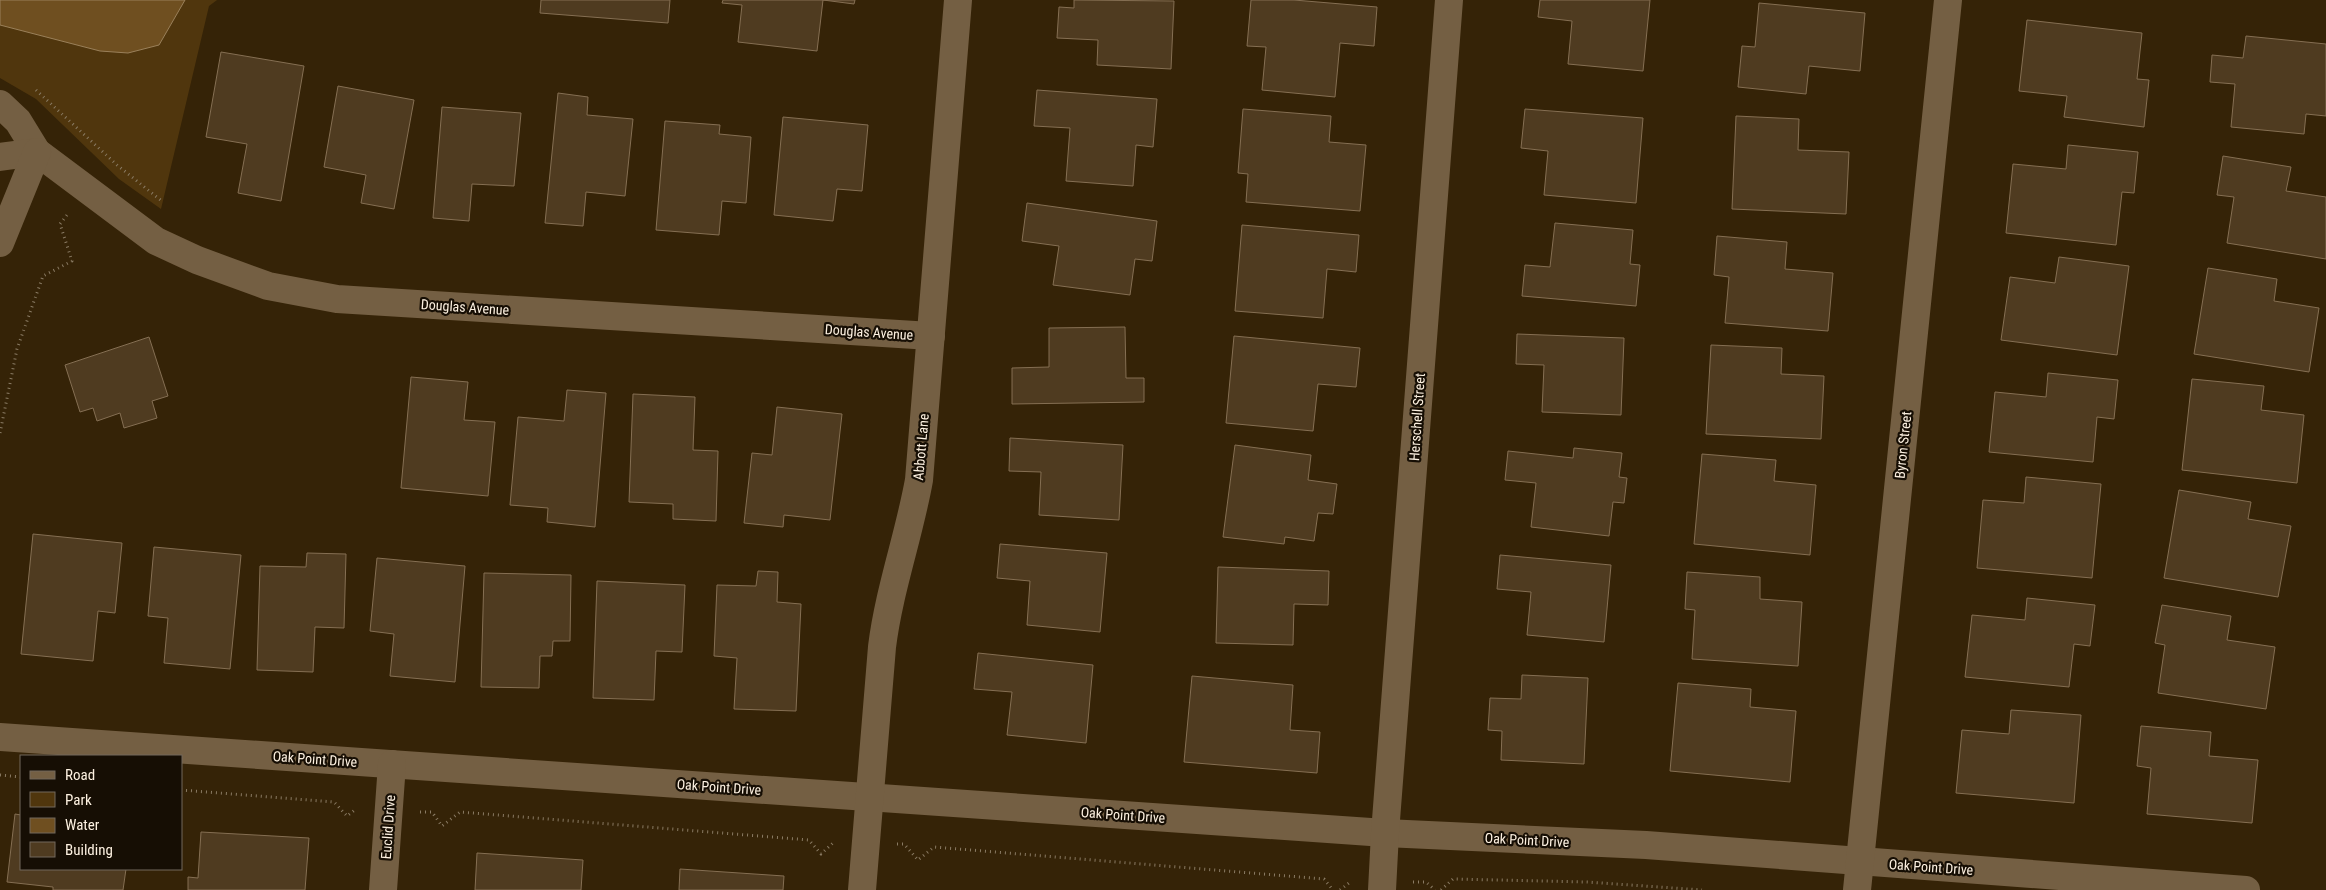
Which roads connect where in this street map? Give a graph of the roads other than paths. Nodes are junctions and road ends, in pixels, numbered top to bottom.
1 (958, 0) edge
2 (1449, 0) edge
3 (1948, 0) edge
4 (0, 104) edge
5 (37, 152) junction
6 (0, 157) edge
7 (0, 242) edge
8 (931, 336) junction
9 (0, 737) edge
10 (392, 764) junction
11 (869, 798) junction
12 (1385, 833) junction
13 (1860, 862) junction
14 (384, 890) edge
15 (862, 890) edge
16 (1382, 890) edge
17 (1857, 890) edge
18 (2246, 890) edge

1 - 8 street, Abbott Lane
2 - 12 street, Herschell Street
3 - 13 street, Byron Street
4 - 5 street, Douglas Avenue
5 - 6 street
5 - 7 street
5 - 8 street, Douglas Avenue
8 - 11 street, Abbott Lane
9 - 10 street, Oak Point Drive
10 - 11 street, Oak Point Drive
10 - 14 street, Euclid Drive
11 - 12 street, Oak Point Drive
11 - 15 street, Abbott Lane
12 - 13 street, Oak Point Drive
12 - 16 street, Herschell Street
13 - 17 street, Byron Street
13 - 18 street, Oak Point Drive

